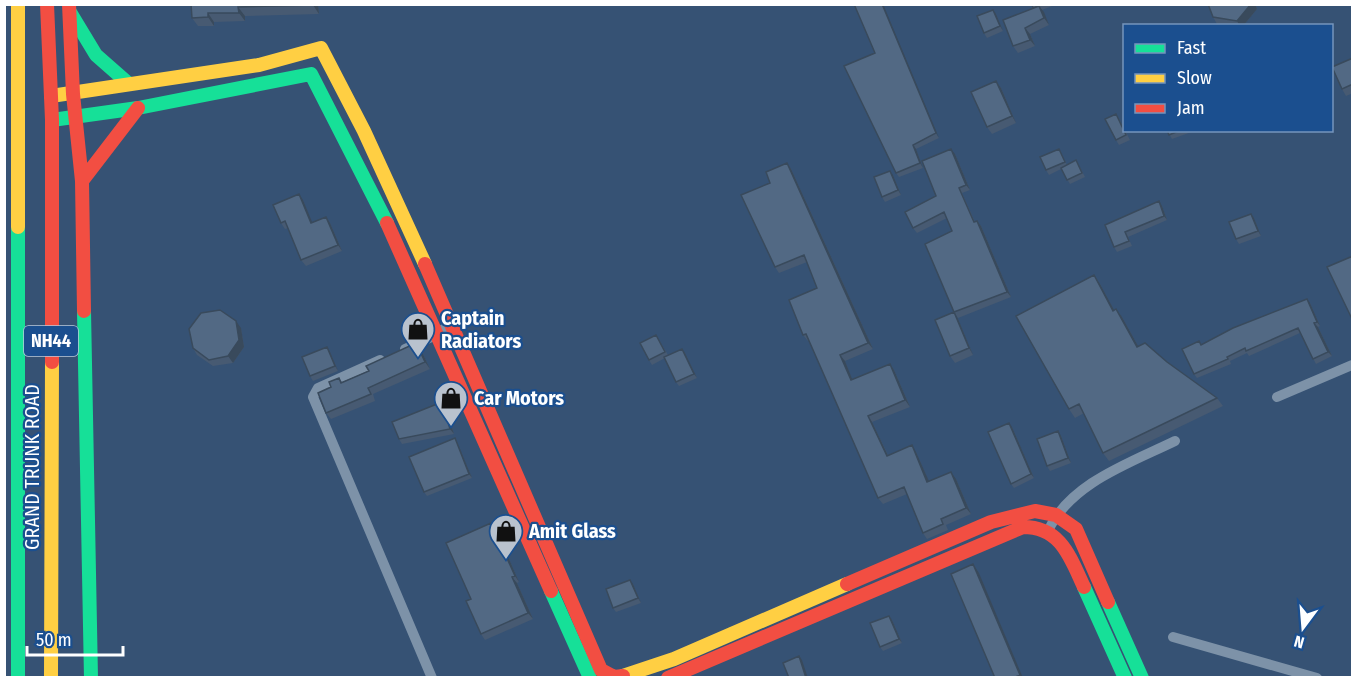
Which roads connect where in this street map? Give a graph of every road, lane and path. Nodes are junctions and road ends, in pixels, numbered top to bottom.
1 (18, 4) edge
2 (47, 4) edge
3 (69, 7) edge
4 (302, 55) junction
5 (329, 66) junction
6 (311, 74) junction
7 (129, 84) junction
8 (73, 94) junction
9 (51, 96) junction
10 (138, 108) junction
11 (76, 118) junction
12 (52, 120) junction
13 (82, 181) junction
14 (450, 324) junction
15 (436, 335) junction
16 (1353, 365) edge
17 (1277, 397) dead end
18 (1175, 441) dead end
19 (1056, 514) junction
20 (1048, 531) junction
21 (1173, 638) dead end
22 (18, 678) edge
23 (51, 678) edge
24 (91, 678) edge
25 (432, 678) edge
26 (590, 678) edge
27 (668, 678) edge
28 (1125, 678) edge
29 (1142, 678) edge
30 (1317, 678) edge

1 - 22 main road, GRAND TRUNK ROAD / NH44
2 - 9 main road, GRAND TRUNK ROAD / NH44
3 - 7 main road
3 - 8 main road
4 - 5 main road
4 - 6 main road
4 - 7 main road
5 - 6 main road
5 - 14 main road
6 - 10 main road
6 - 15 main road
7 - 8 main road
8 - 9 main road
8 - 11 main road
9 - 12 main road, GRAND TRUNK ROAD / NH44
10 - 11 main road
10 - 13 main road
11 - 12 main road
11 - 13 main road
12 - 23 main road, GRAND TRUNK ROAD / NH44
13 - 24 main road
14 - 15 street
14 - 19 main road
15 - 25 street
15 - 26 main road
16 - 17 street
18 - 19 street
19 - 20 street
19 - 29 main road
20 - 27 main road
20 - 28 main road
21 - 30 street

